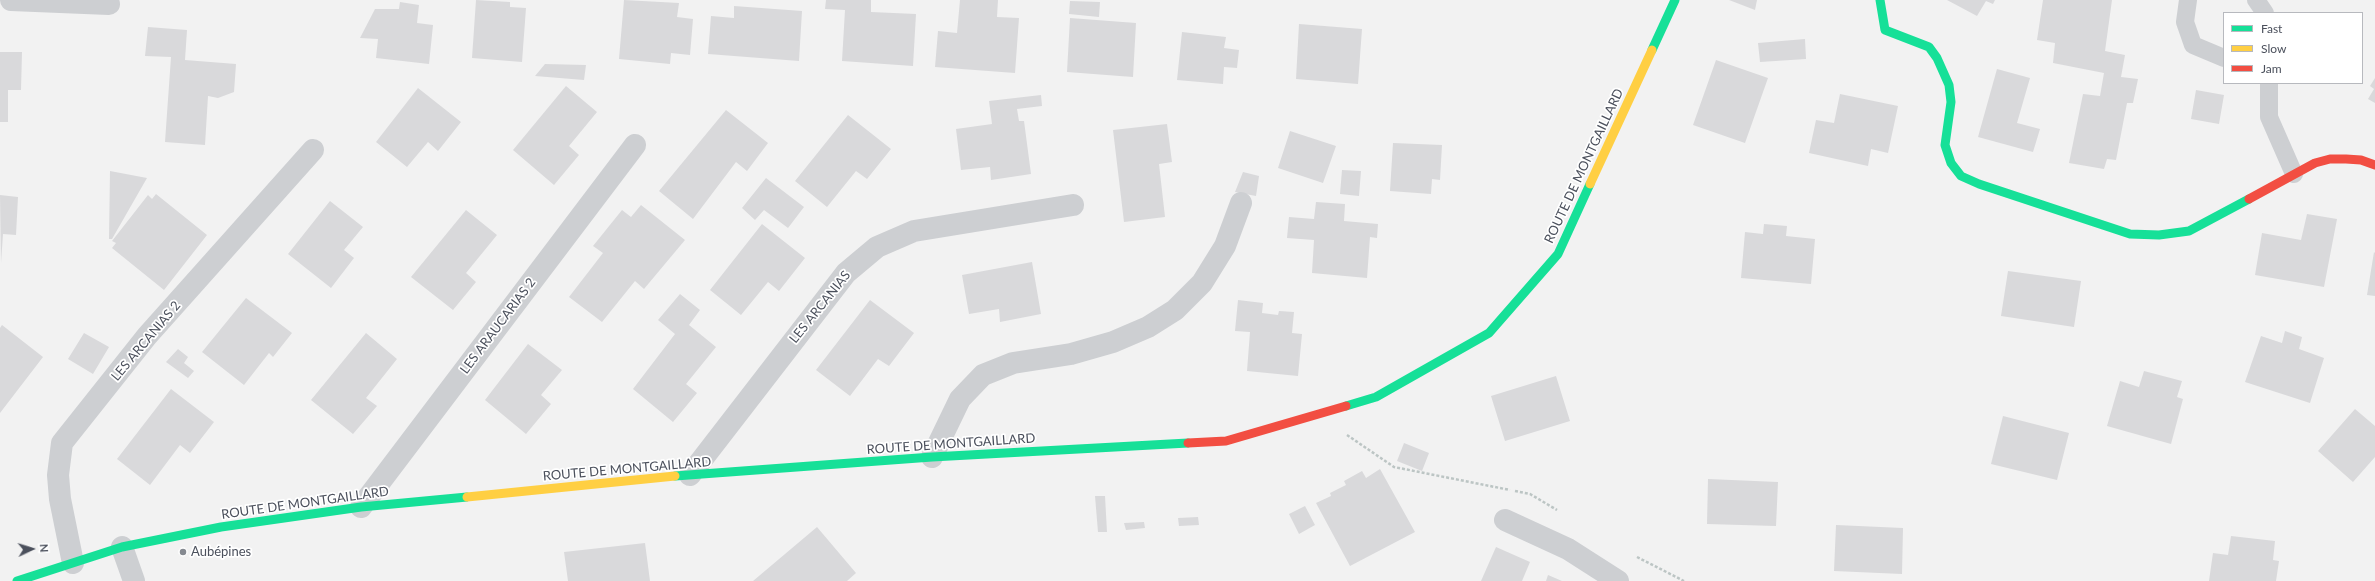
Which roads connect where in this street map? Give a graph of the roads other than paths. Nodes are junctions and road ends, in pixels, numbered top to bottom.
1 (11, 0) edge
2 (1675, 0) edge
3 (1880, 0) edge
4 (2188, 0) edge
5 (2256, 0) edge
6 (109, 4) dead end
7 (2264, 12) edge
8 (2223, 58) edge
9 (2269, 84) edge
10 (635, 145) dead end
11 (312, 150) dead end
12 (2375, 165) edge
13 (2294, 174) junction
14 (1241, 203) dead end
15 (1073, 204) dead end
16 (932, 457) junction
17 (690, 475) junction
18 (361, 507) junction
19 (1505, 520) dead end
20 (122, 547) junction
21 (73, 563) junction
22 (17, 581) edge
23 (134, 581) edge
24 (1618, 581) edge

1 - 6 street
2 - 16 street, ROUTE DE MONTGAILLARD
3 - 13 street
4 - 8 lane
5 - 7 lane
9 - 13 lane
10 - 18 street, LES ARAUCARIAS 2
11 - 21 street, LES ARCANIAS 2
12 - 13 street
14 - 16 street
15 - 17 street, LES ARCANIAS
16 - 17 street, ROUTE DE MONTGAILLARD
17 - 18 street, ROUTE DE MONTGAILLARD
18 - 20 street, ROUTE DE MONTGAILLARD
19 - 24 street
20 - 21 street, ROUTE DE MONTGAILLARD
20 - 23 street
21 - 22 street, ROUTE DE MONTGAILLARD

